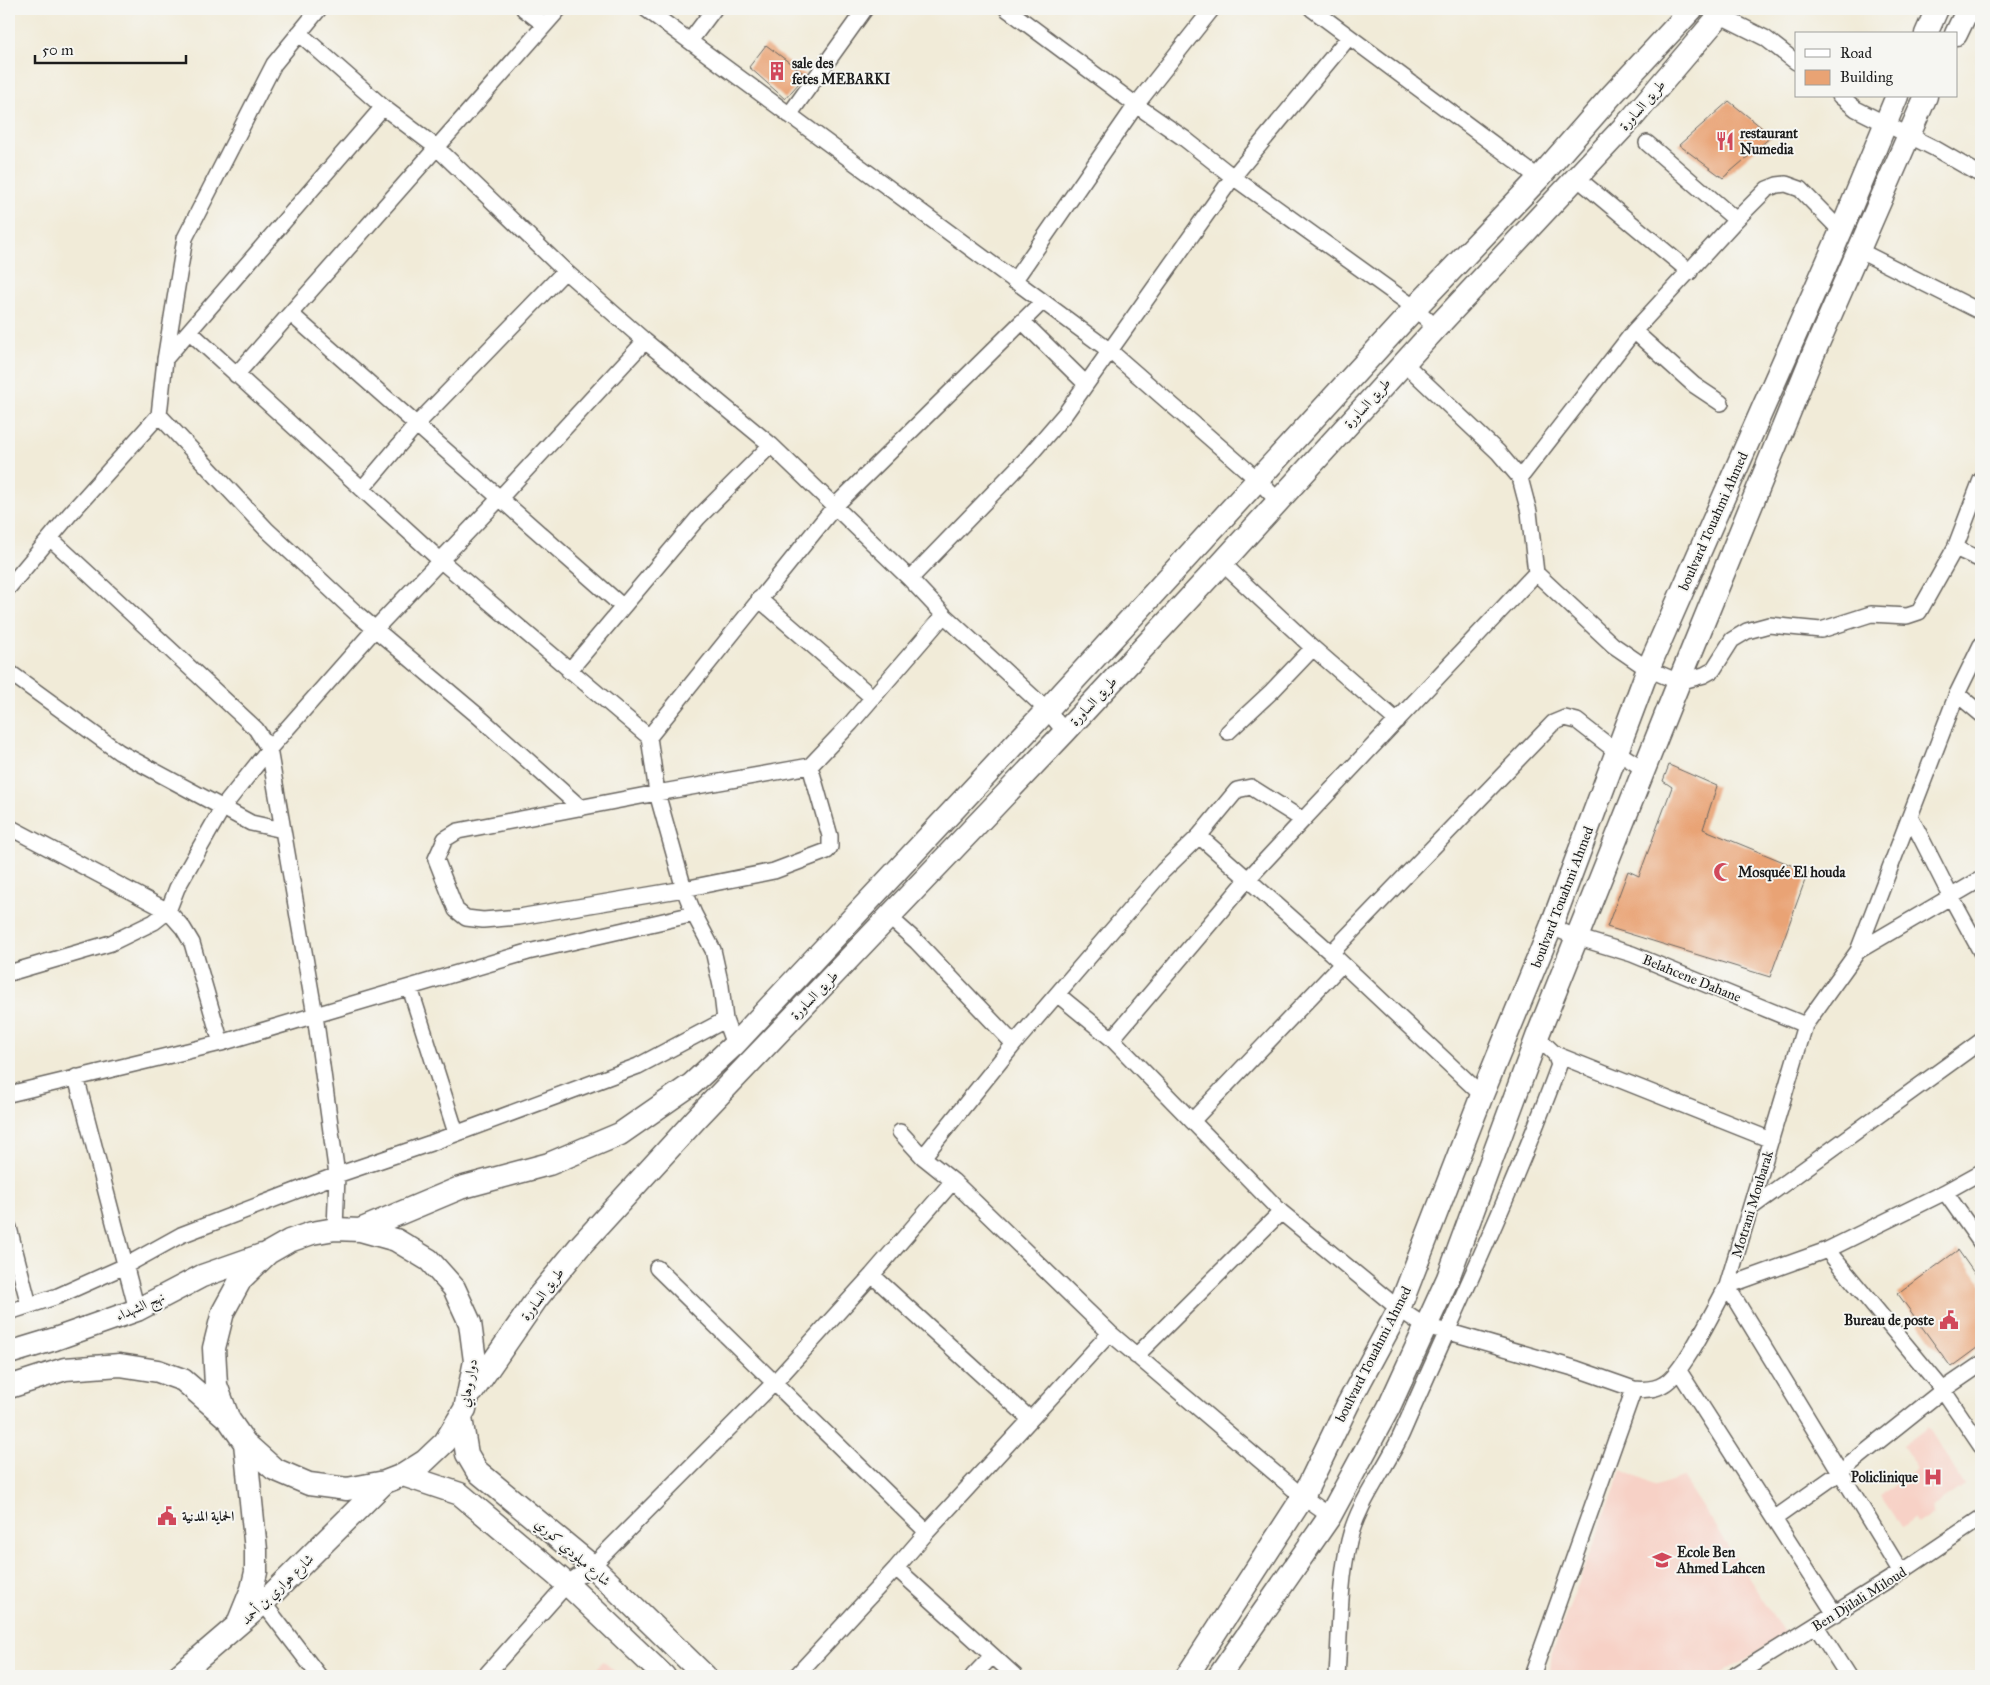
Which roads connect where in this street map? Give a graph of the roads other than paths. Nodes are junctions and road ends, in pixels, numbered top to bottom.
1 (318, 9) edge
2 (524, 9) edge
3 (559, 9) edge
4 (646, 9) edge
5 (714, 9) edge
6 (865, 9) edge
7 (1212, 9) edge
8 (1312, 9) edge
9 (1692, 9) edge
10 (1937, 9) edge
11 (1968, 9) edge
12 (1013, 10) edge
13 (1722, 12) edge
14 (545, 25) junction
15 (1927, 32) edge
16 (1957, 32) edge
17 (299, 33) junction
18 (1349, 37) junction
19 (690, 41) junction
20 (1795, 61) edge
21 (1611, 96) junction
22 (1843, 98) edge
23 (1896, 98) edge
24 (1925, 98) edge
25 (1136, 104) junction
26 (383, 107) junction
27 (789, 115) junction
28 (1633, 117) junction
29 (1884, 124) junction
30 (1908, 135) junction
31 (1647, 143) dead end
32 (436, 147) junction
33 (1981, 175) edge
34 (1232, 177) junction
35 (1576, 177) junction
36 (1539, 178) junction
37 (1736, 220) junction
38 (1841, 231) junction
39 (1858, 250) junction
40 (565, 271) junction
41 (1690, 272) junction
42 (1014, 281) junction
43 (1042, 302) junction
44 (1415, 308) junction
45 (1981, 312) edge
46 (291, 314) junction
47 (1023, 322) junction
48 (1436, 328) junction
49 (189, 332) junction
50 (1634, 332) junction
51 (644, 341) junction
52 (1110, 351) junction
53 (164, 360) junction
54 (1404, 363) junction
55 (236, 375) junction
56 (1086, 384) junction
57 (1721, 403) dead end
58 (159, 415) junction
59 (416, 426) junction
60 (771, 445) junction
61 (1520, 478) junction
62 (1258, 480) junction
63 (1981, 480) edge
64 (362, 489) junction
65 (499, 499) junction
66 (1278, 501) junction
67 (835, 506) junction
68 (50, 538) junction
69 (1955, 548) junction
70 (440, 560) junction
71 (1981, 560) edge
72 (1222, 564) junction
73 (1536, 573) junction
74 (910, 579) junction
75 (9, 587) edge
76 (759, 599) junction
77 (622, 606) junction
78 (944, 614) junction
79 (375, 629) junction
80 (1981, 644) edge
81 (1313, 648) junction
82 (1648, 669) junction
83 (569, 671) junction
84 (9, 672) edge
85 (1679, 682) junction
86 (1957, 694) junction
87 (872, 697) junction
88 (1047, 710) junction
89 (1981, 714) edge
90 (1397, 721) junction
91 (1065, 732) junction
92 (1228, 732) dead end
93 (649, 737) junction
94 (269, 749) junction
95 (1618, 752) junction
96 (810, 766) junction
97 (1644, 769) junction
98 (657, 794) junction
99 (222, 807) junction
100 (581, 808) junction
101 (1910, 816) junction
102 (1304, 820) junction
103 (9, 827) edge
104 (283, 830) junction
105 (1199, 836) junction
106 (1981, 879) edge
107 (1248, 880) junction
108 (684, 889) junction
109 (1951, 897) junction
110 (168, 911) junction
111 (694, 914) junction
112 (888, 916) junction
113 (1551, 927) junction
114 (1576, 937) junction
115 (1858, 951) junction
116 (1981, 952) edge
117 (1336, 959) junction
118 (9, 973) edge
119 (410, 988) junction
120 (1057, 994) junction
121 (315, 1015) junction
122 (725, 1020) junction
123 (1805, 1025) junction
124 (1537, 1036) junction
125 (1112, 1038) junction
126 (1981, 1042) edge
127 (220, 1043) junction
128 (1014, 1044) junction
129 (734, 1045) junction
130 (1555, 1054) junction
131 (76, 1078) junction
132 (9, 1094) edge
133 (1482, 1095) junction
134 (1192, 1121) junction
135 (900, 1132) dead end
136 (456, 1133) junction
137 (1771, 1140) junction
138 (923, 1157) junction
139 (1981, 1172) edge
140 (337, 1174) junction
141 (953, 1181) junction
142 (1945, 1192) junction
143 (1752, 1207) junction
144 (1281, 1212) junction
145 (9, 1228) edge
146 (336, 1229) junction
147 (360, 1230) junction
148 (1981, 1243) edge
149 (1827, 1250) junction
150 (268, 1253) junction
151 (125, 1266) junction
152 (658, 1268) dead end
153 (872, 1275) junction
154 (1727, 1286) junction
155 (29, 1306) junction
156 (1399, 1309) junction
157 (137, 1310) junction
158 (9, 1312) edge
159 (1436, 1329) junction
160 (1110, 1333) junction
161 (9, 1353) edge
162 (1136, 1356) junction
163 (1981, 1364) edge
164 (1679, 1371) junction
165 (775, 1382) junction
166 (9, 1387) edge
167 (1634, 1389) junction
168 (1943, 1390) junction
169 (465, 1408) junction
170 (1030, 1419) junction
171 (229, 1420) junction
172 (245, 1443) junction
173 (1981, 1446) edge
174 (1839, 1473) junction
175 (394, 1479) junction
176 (1303, 1497) junction
177 (1330, 1516) junction
178 (1981, 1518) edge
179 (1774, 1519) junction
180 (928, 1532) junction
181 (592, 1566) junction
182 (896, 1568) junction
183 (1901, 1572) junction
184 (567, 1584) junction
185 (257, 1596) junction
186 (1835, 1614) junction
187 (1816, 1626) junction
188 (992, 1656) junction
189 (178, 1676) edge
190 (320, 1676) edge
191 (485, 1676) edge
192 (664, 1676) edge
193 (705, 1676) edge
194 (796, 1676) edge
195 (973, 1676) edge
196 (1015, 1676) edge
197 (1187, 1676) edge
198 (1220, 1676) edge
199 (1337, 1676) edge
200 (1532, 1676) edge
201 (1734, 1676) edge
202 (1848, 1676) edge

1 - 17 street
2 - 14 street
3 - 14 street
4 - 19 street
5 - 19 street
6 - 27 street
7 - 25 street
8 - 18 street
9 - 21 main road, طريق الساورة
10 - 15 main road
11 - 16 main road
12 - 25 street
13 - 20 street
13 - 28 main road, طريق الساورة
14 - 32 street
17 - 26 street
17 - 53 street
18 - 34 street
18 - 36 street
19 - 27 street
21 - 28 main road
21 - 36 main road, طريق الساورة
22 - 29 street
23 - 29 main road, boulvard Touahmi Ahmed
24 - 30 main road, boulvard Touahmi Ahmed
25 - 34 street
25 - 42 street
26 - 32 street
26 - 49 street
27 - 42 street
28 - 35 main road, طريق الساورة
29 - 30 street
29 - 38 main road, boulvard Touahmi Ahmed
30 - 33 street
30 - 39 main road, boulvard Touahmi Ahmed
31 - 37 street
32 - 40 street
32 - 46 street
34 - 44 street
34 - 52 street
35 - 41 street
35 - 48 main road, طريق الساورة
36 - 44 main road, طريق الساورة
37 - 38 street
37 - 41 street
38 - 82 main road, boulvard Touahmi Ahmed
39 - 45 street
39 - 85 main road, boulvard Touahmi Ahmed
40 - 51 street
40 - 59 street
41 - 50 street
42 - 43 street
43 - 47 street
43 - 52 street
44 - 48 street
44 - 62 main road, طريق الساورة
46 - 55 street
46 - 59 street
47 - 56 street
47 - 67 street
48 - 54 main road, طريق الساورة
49 - 53 street
49 - 55 street
50 - 57 street
50 - 61 street
51 - 60 street
51 - 65 street
52 - 56 street
52 - 62 street
53 - 58 street
54 - 61 street
54 - 66 main road, طريق الساورة
55 - 64 street
56 - 74 street
58 - 68 street
58 - 79 street
59 - 64 street
59 - 65 street
60 - 67 street
60 - 77 street
61 - 73 street
62 - 66 street
62 - 88 main road, طريق الساورة
63 - 69 street
64 - 70 street
65 - 70 street
65 - 77 street
66 - 72 main road, طريق الساورة
67 - 74 street
67 - 76 street
68 - 75 street
68 - 94 street
69 - 71 street
69 - 85 street
70 - 79 street
70 - 83 street
72 - 81 street
72 - 91 main road, طريق الساورة
73 - 82 street
73 - 90 street
74 - 78 street
76 - 87 street
76 - 93 street
77 - 83 street
78 - 87 street
78 - 88 street
79 - 94 street
79 - 100 street
80 - 86 street
81 - 90 street
81 - 92 street
82 - 85 street
82 - 95 main road, boulvard Touahmi Ahmed
83 - 93 street
84 - 99 street
85 - 97 main road, boulvard Touahmi Ahmed
86 - 89 street
86 - 101 street
87 - 96 street
88 - 91 street
88 - 129 main road, طريق الساورة
90 - 102 street
91 - 112 main road, طريق الساورة
93 - 98 street
94 - 99 street
94 - 104 street
95 - 97 street
95 - 113 main road, boulvard Touahmi Ahmed
95 - 117 street
96 - 98 street
96 - 108 street
97 - 114 main road, boulvard Touahmi Ahmed
98 - 100 street
98 - 108 street
99 - 104 street
99 - 110 street
100 - 108 street
101 - 109 street
101 - 115 street
102 - 105 street
102 - 107 street
103 - 110 street
104 - 121 street
105 - 107 street
105 - 120 street
106 - 109 street, Motrani Moubarak
107 - 117 street
107 - 125 street
108 - 111 street
109 - 115 street, Motrani Moubarak
109 - 116 street
110 - 118 street
110 - 127 street
111 - 119 street
111 - 122 street
112 - 128 street
112 - 169 main road, طريق الساورة
113 - 114 street, Belahcene Dahane
113 - 133 main road, boulvard Touahmi Ahmed
114 - 123 street, Belahcene Dahane
114 - 124 main road, boulvard Touahmi Ahmed
115 - 123 street, Motrani Moubarak
117 - 133 street
117 - 134 street
119 - 121 street
119 - 136 street
120 - 125 street
120 - 128 street
121 - 127 street
121 - 140 street
122 - 129 street
122 - 136 street
123 - 137 street, Motrani Moubarak
124 - 130 street
124 - 159 main road, boulvard Touahmi Ahmed
125 - 134 street
126 - 143 street
127 - 131 street
128 - 138 street
129 - 147 main road, طريق الساورة
130 - 137 street
130 - 159 street
131 - 132 street
131 - 151 street
133 - 156 main road, boulvard Touahmi Ahmed
134 - 144 street
135 - 138 street
136 - 140 street
137 - 143 street, Motrani Moubarak
138 - 141 street
139 - 142 street
140 - 146 street
140 - 151 street
141 - 153 street
141 - 160 street
142 - 148 street
142 - 149 street
143 - 154 street, Motrani Moubarak
144 - 156 street
144 - 162 street
145 - 155 street
146 - 147 main road, دوار وهابي
146 - 150 main road, دوار وهابي
147 - 169 main road, دوار وهابي
149 - 154 street
149 - 168 street
150 - 157 main road, نهج الشهداء
150 - 171 main road, دوار وهابي
151 - 155 street
151 - 157 street
152 - 165 street
153 - 165 street
153 - 170 street
154 - 164 street, Motrani Moubarak
154 - 174 street
155 - 158 street
156 - 159 street
156 - 176 main road, boulvard Touahmi Ahmed
157 - 161 main road, نهج الشهداء
159 - 167 street
159 - 177 main road, boulvard Touahmi Ahmed
159 - 199 street
160 - 162 street
160 - 170 street
162 - 176 street
163 - 168 street
164 - 167 street
164 - 179 street
165 - 180 street
165 - 181 street
166 - 171 main road
167 - 200 street
168 - 173 street
168 - 174 street
169 - 175 main road, دوار وهابي
169 - 181 main road, شارع ميلودي كوري
170 - 180 street
171 - 172 main road, دوار وهابي
172 - 175 main road, دوار وهابي
172 - 185 main road, شارع هواري بن أحمد
174 - 179 street
174 - 183 street
175 - 184 main road, شارع ميلودي كوري
175 - 185 main road, شارع هواري بن أحمد
176 - 177 street
176 - 197 main road, boulvard Touahmi Ahmed
177 - 198 main road, boulvard Touahmi Ahmed
178 - 183 street, Ben Djilali Miloud
179 - 186 street
180 - 182 street
181 - 184 street
181 - 193 main road, شارع ميلودي كوري
182 - 188 street
182 - 194 street
183 - 186 street, Ben Djilali Miloud
184 - 191 street
184 - 192 main road, شارع ميلودي كوري
185 - 189 main road, شارع هواري بن أحمد
185 - 190 street
186 - 187 street, Ben Djilali Miloud
187 - 201 street, Ben Djilali Miloud
187 - 202 street
188 - 195 street
188 - 196 street

